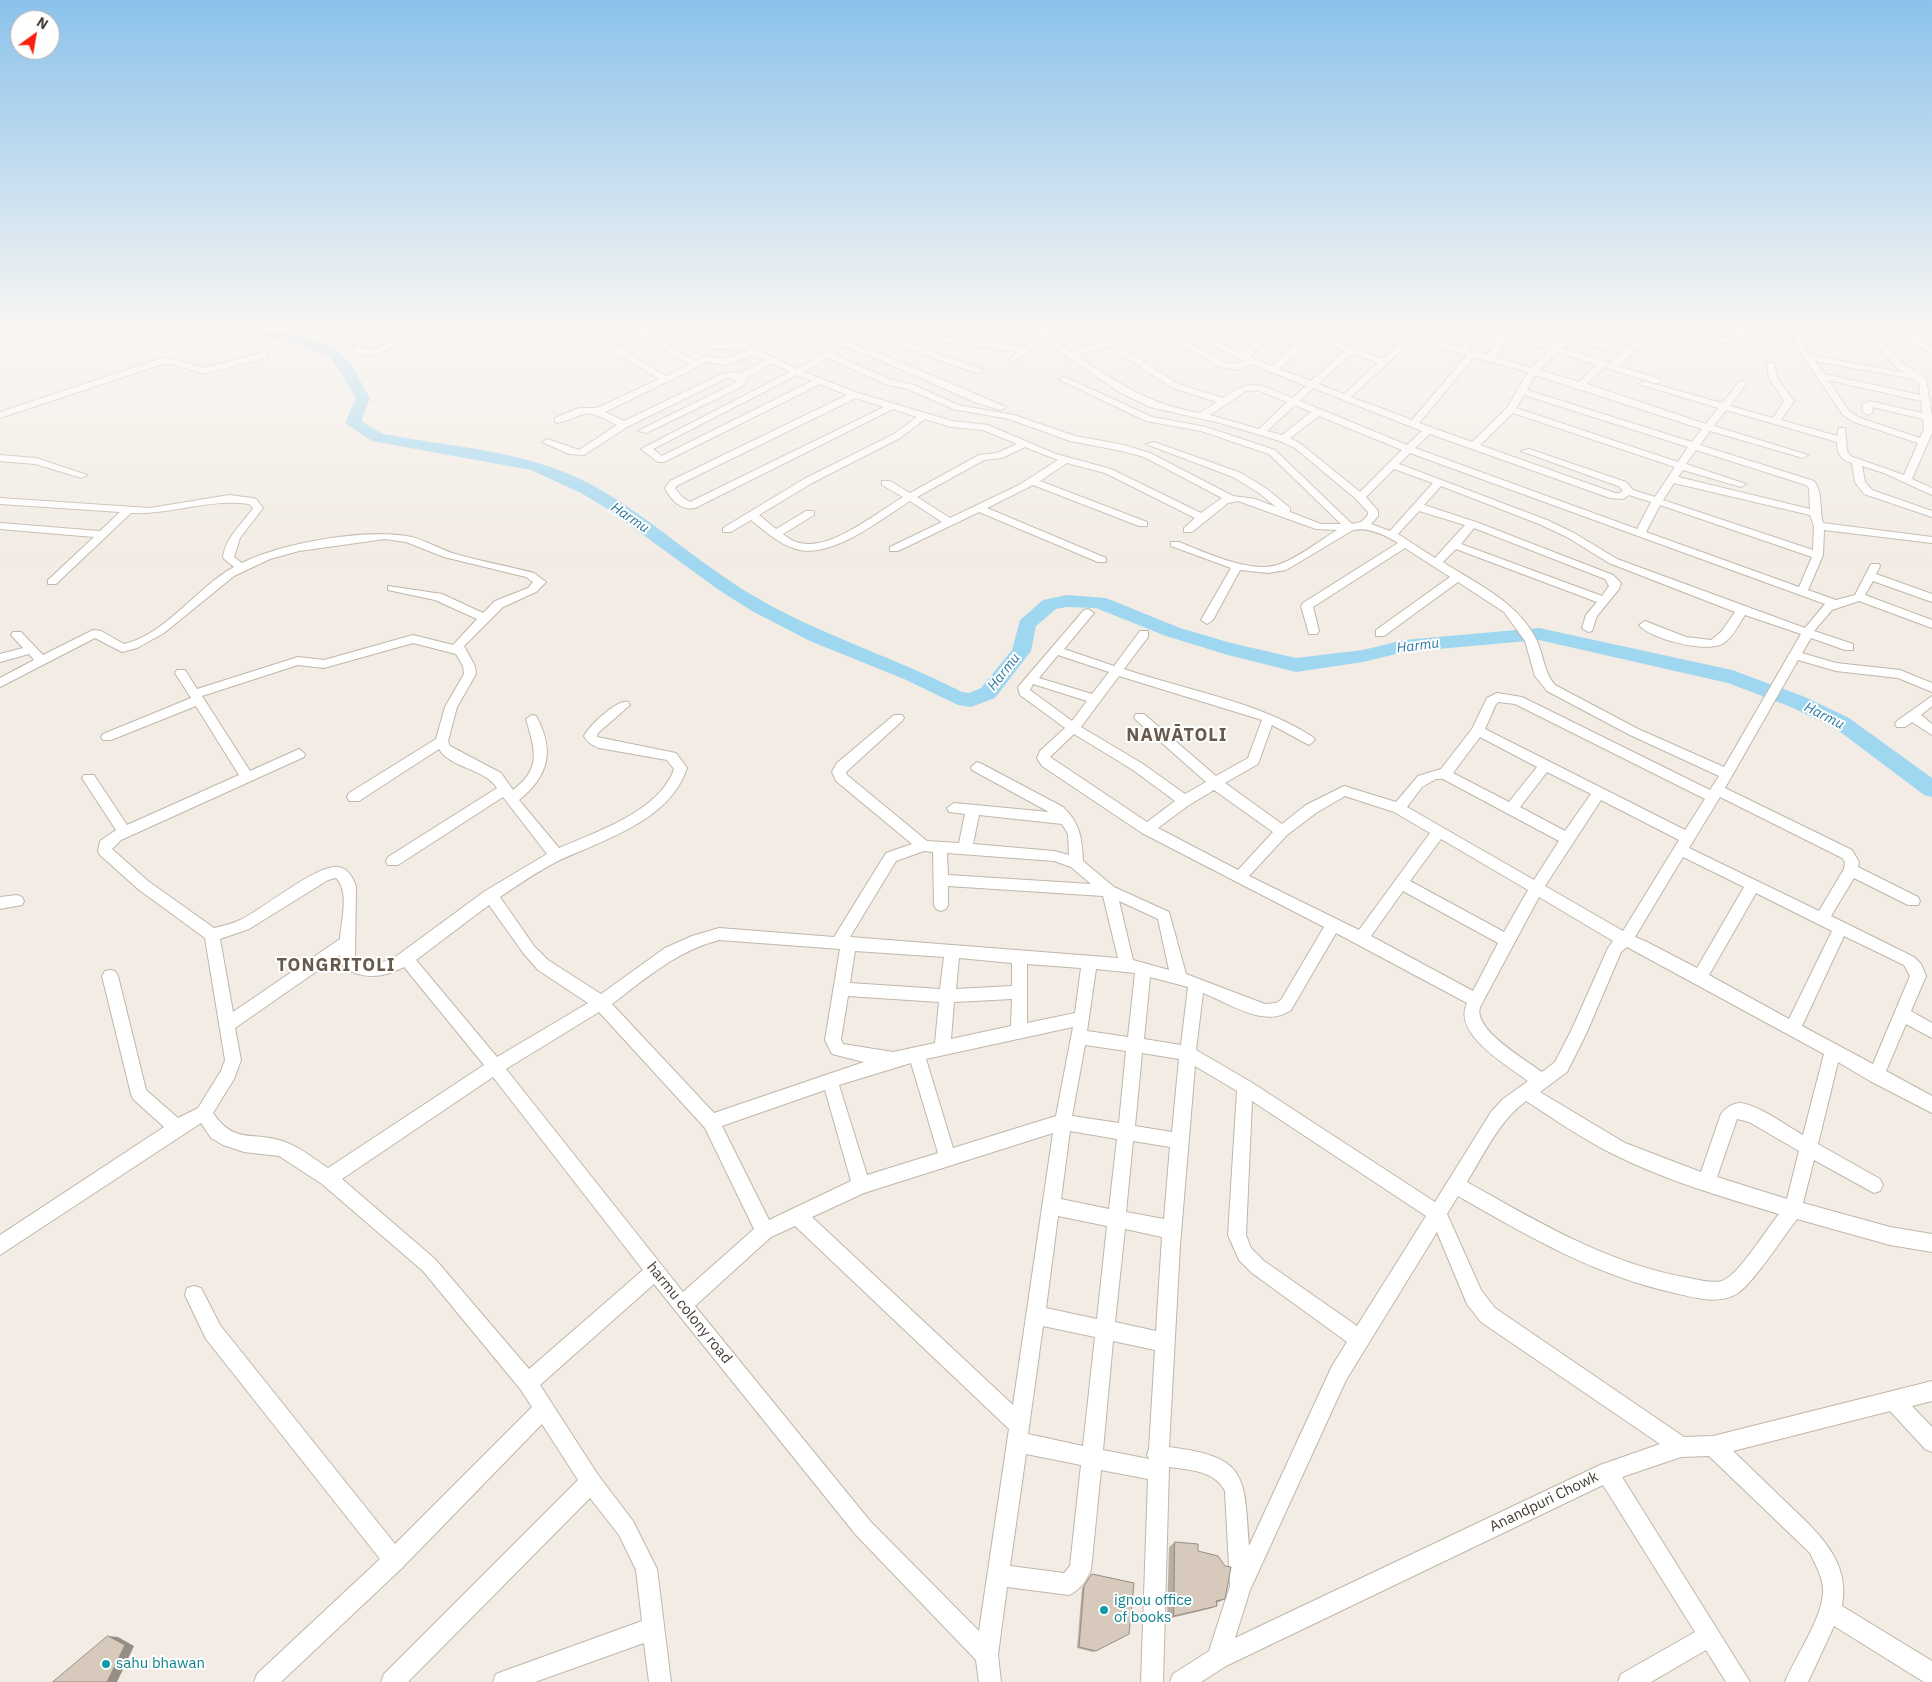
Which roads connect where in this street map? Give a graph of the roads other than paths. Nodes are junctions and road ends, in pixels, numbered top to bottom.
1 (20, 408) edge
2 (582, 408) edge
3 (585, 408) edge
4 (604, 408) edge
5 (658, 408) edge
6 (688, 408) edge
7 (725, 408) edge
8 (765, 408) edge
9 (827, 408) edge
10 (887, 408) edge
11 (901, 408) edge
12 (965, 408) edge
13 (1009, 408) edge
14 (1126, 408) edge
15 (1164, 408) edge
16 (1215, 408) edge
17 (1287, 408) edge
18 (1310, 408) edge
19 (1373, 408) edge
20 (1426, 408) edge
21 (1575, 408) edge
22 (1650, 408) edge
23 (1725, 408) edge
24 (1727, 408) edge
25 (1784, 408) edge
26 (1844, 408) edge
27 (1867, 408) edge
28 (1889, 408) edge
29 (1926, 408) edge
30 (1510, 409) joint
31 (597, 412) junction
32 (1319, 412) junction
33 (1868, 412) dead end
34 (4, 414) edge
35 (926, 415) junction
36 (1202, 416) junction
37 (1927, 417) junction
38 (558, 420) dead end
39 (1021, 420) junction
40 (1775, 422) junction
41 (1414, 424) junction
42 (624, 425) junction
43 (1709, 428) junction
44 (1428, 430) junction
45 (643, 431) dead end
46 (1260, 433) junction
47 (1283, 439) junction
48 (547, 442) dead end
49 (1923, 442) junction
50 (1024, 444) junction
51 (1151, 444) dead end
52 (1474, 446) junction
53 (1693, 447) junction
54 (1408, 449) junction
55 (1526, 451) dead end
56 (1803, 455) dead end
57 (0, 458) edge
58 (1064, 460) junction
59 (1857, 461) junction
60 (1391, 465) junction
61 (1680, 466) junction
62 (82, 475) dead end
63 (1672, 479) junction
64 (1906, 480) junction
65 (1032, 481) junction
66 (1439, 482) junction
67 (886, 483) dead end
68 (1741, 484) dead end
69 (1627, 491) junction
70 (1932, 492) edge
71 (910, 497) junction
72 (1360, 498) junction
73 (1232, 499) junction
74 (0, 501) edge
75 (1657, 501) junction
76 (1418, 507) junction
77 (977, 508) junction
78 (128, 510) junction
79 (810, 513) dead end
80 (1815, 513) junction
81 (1932, 514) edge
82 (752, 515) junction
83 (1202, 517) junction
84 (1299, 520) junction
85 (949, 522) junction
86 (1143, 524) dead end
87 (1472, 524) junction
88 (1364, 525) junction
89 (0, 526) edge
90 (1819, 526) junction
91 (1350, 527) junction
92 (727, 530) dead end
93 (1188, 530) dead end
94 (777, 533) junction
95 (1640, 533) junction
96 (100, 534) junction
97 (1392, 534) junction
98 (1932, 540) edge
99 (1583, 542) junction
100 (1406, 543) junction
101 (1175, 544) dead end
102 (1454, 545) junction
103 (894, 549) dead end
104 (1818, 555) junction
105 (1102, 560) dead end
106 (1436, 562) junction
107 (1570, 562) junction
108 (242, 568) junction
109 (1236, 568) junction
110 (1459, 576) junction
111 (52, 582) dead end
112 (392, 588) dead end
113 (1802, 592) junction
114 (1859, 597) junction
115 (1932, 598) edge
116 (1602, 600) junction
117 (1835, 604) junction
118 (1742, 610) junction
119 (1088, 613) dead end
120 (485, 618) junction
121 (1207, 620) dead end
122 (1932, 624) edge
123 (1644, 626) dead end
124 (1588, 628) dead end
125 (1313, 631) dead end
126 (1807, 632) junction
127 (1380, 633) dead end
128 (17, 634) dead end
129 (1144, 634) dead end
130 (1531, 640) joint
131 (1849, 646) dead end
132 (30, 650) junction
133 (1056, 650) junction
134 (460, 651) junction
135 (0, 658) edge
136 (1792, 659) junction
137 (42, 661) junction
138 (1116, 670) junction
139 (181, 673) dead end
140 (1030, 679) junction
141 (0, 683) edge
142 (1932, 691) edge
143 (196, 697) junction
144 (1096, 699) junction
145 (624, 705) dead end
146 (1912, 715) junction
147 (1140, 717) dead end
148 (1269, 717) junction
149 (898, 718) dead end
150 (532, 719) dead end
151 (1901, 724) dead end
152 (1073, 728) junction
153 (1932, 731) edge
154 (1478, 732) junction
155 (107, 737) dead end
156 (442, 740) junction
157 (1310, 740) dead end
158 (1744, 745) joint
159 (299, 754) dead end
160 (1545, 766) junction
161 (977, 767) dead end
162 (1445, 774) junction
163 (1728, 774) junction
164 (247, 777) junction
165 (89, 778) dead end
166 (1216, 784) junction
167 (1599, 793) junction
168 (1715, 793) junction
169 (508, 794) junction
170 (354, 797) dead end
171 (1184, 801) junction
172 (954, 808) dead end
173 (1399, 808) junction
174 (1511, 809) junction
175 (973, 810) junction
176 (1068, 819) junction
177 (1147, 828) junction
178 (1282, 831) junction
179 (1439, 831) junction
180 (124, 832) junction
181 (1566, 838) junction
182 (1684, 844) junction
183 (924, 846) junction
184 (940, 849) junction
185 (965, 850) junction
186 (557, 856) junction
187 (393, 861) dead end
188 (1076, 863) junction
189 (1851, 870) junction
190 (1239, 878) junction
191 (940, 880) junction
192 (1401, 884) junction
193 (1753, 885) junction
194 (1536, 887) junction
195 (1110, 891) junction
196 (490, 895) junction
197 (17, 901) dead end
198 (1913, 901) dead end
199 (0, 903) edge
200 (941, 905) dead end
201 (1822, 919) junction
202 (1333, 925) junction
203 (1840, 928) junction
204 (212, 935) junction
205 (1362, 937) junction
206 (1625, 940) junction
207 (1507, 941) junction
208 (844, 942) junction
209 (346, 943) junction
210 (952, 950) junction
211 (1020, 956) junction
212 (406, 959) junction
213 (1090, 961) junction
214 (1135, 967) junction
215 (110, 976) dead end
216 (1699, 978) junction
217 (1188, 981) junction
218 (842, 989) junction
219 (1020, 992) junction
220 (947, 996) junction
221 (1476, 1000) junction
222 (601, 1003) junction
223 (1902, 1014) junction
224 (1082, 1018) junction
225 (228, 1024) junction
226 (1792, 1029) junction
227 (1019, 1031) junction
228 (1932, 1031) edge
229 (1079, 1037) junction
230 (1135, 1045) junction
231 (942, 1048) junction
232 (1833, 1052) junction
233 (1187, 1053) junction
234 (916, 1054) junction
235 (894, 1058) junction
236 (495, 1067) junction
237 (1876, 1076) junction
238 (1540, 1080) junction
239 (830, 1081) junction
240 (1244, 1087) junction
241 (1526, 1091) junction
242 (1932, 1105) edge
243 (204, 1113) junction
244 (711, 1122) junction
245 (1063, 1122) junction
246 (177, 1128) junction
247 (1126, 1132) junction
248 (1180, 1141) junction
249 (1809, 1148) junction
250 (948, 1158) junction
251 (328, 1178) junction
252 (1706, 1182) junction
253 (861, 1184) junction
254 (1455, 1185) junction
255 (1874, 1185) dead end
256 (1051, 1206) junction
257 (1793, 1209) junction
258 (1438, 1214) junction
259 (797, 1215) junction
260 (1117, 1219) junction
261 (764, 1230) junction
262 (1173, 1230) junction
263 (1932, 1243) edge
264 (0, 1246) edge
265 (655, 1271) junction
266 (194, 1295) dead end
267 (682, 1305) junction
268 (1035, 1315) junction
269 (1105, 1329) junction
270 (1359, 1339) junction
271 (1164, 1342) junction
272 (528, 1383) junction
273 (1932, 1391) edge
274 (1894, 1400) junction
275 (545, 1407) junction
276 (1018, 1433) junction
277 (1932, 1442) edge
278 (1713, 1446) junction
279 (1681, 1448) junction
280 (1092, 1458) junction
281 (1157, 1463) junction
282 (1607, 1472) junction
283 (591, 1482) junction
284 (394, 1560) junction
285 (998, 1575) junction
286 (1240, 1588) junction
287 (1830, 1611) junction
288 (654, 1628) junction
289 (1710, 1636) junction
290 (987, 1655) junction
291 (1218, 1658) junction
292 (1932, 1674) edge
293 (265, 1682) edge
294 (392, 1682) edge
295 (504, 1682) edge
296 (660, 1682) edge
297 (990, 1682) edge
298 (1152, 1682) edge
299 (1181, 1682) edge
300 (1629, 1682) edge
301 (1739, 1682) edge
302 (1796, 1682) edge

1 - 34 street
2 - 38 street
3 - 31 street
4 - 31 street
5 - 42 street
6 - 45 street
7 - 8 street
9 - 10 street
11 - 35 street
12 - 39 street
13 - 39 street
14 - 91 street
15 - 36 street
16 - 36 street
17 - 46 street
18 - 32 street
19 - 41 street
20 - 41 street
21 - 53 street
22 - 43 street
23 - 43 street
24 - 40 street
25 - 40 street
26 - 49 street
27 - 33 street
28 - 37 street
29 - 37 street
30 - 52 street
30 - 61 street
31 - 42 street
32 - 47 street
32 - 54 street
35 - 50 street
35 - 82 street
36 - 46 street
37 - 49 street
39 - 73 street
40 - 59 street
41 - 44 street
42 - 48 street
43 - 53 street
43 - 56 street
44 - 52 street
44 - 54 street
46 - 47 street
47 - 72 street
49 - 64 street
50 - 58 street
50 - 71 street
51 - 84 street
52 - 69 street
53 - 61 street
53 - 80 street
54 - 60 street
54 - 95 street
55 - 69 street
57 - 62 street
58 - 65 street
58 - 83 street
59 - 64 street
59 - 81 street
60 - 66 street
60 - 72 street
61 - 63 street
61 - 68 street
63 - 75 street
63 - 80 street
64 - 70 street
65 - 77 street
65 - 86 street
66 - 76 street
66 - 99 street
67 - 71 street
69 - 75 street
71 - 85 street
71 - 94 street
72 - 88 street
73 - 83 street
73 - 84 street
74 - 78 street
75 - 95 street
75 - 104 street
76 - 87 street
76 - 97 street
77 - 85 street
77 - 105 street
78 - 96 street
78 - 108 street
79 - 94 street
80 - 90 street
82 - 92 street
82 - 94 street
83 - 93 street
84 - 91 street
85 - 103 street
87 - 102 street
87 - 107 street
88 - 91 street
88 - 97 street
89 - 96 street
90 - 98 street
90 - 104 street
91 - 109 street
95 - 113 street
96 - 111 street
97 - 100 street
99 - 107 street
99 - 118 street
100 - 106 street
100 - 125 street
101 - 109 street
102 - 106 street
102 - 116 street
104 - 113 street
106 - 110 street
107 - 116 street
108 - 120 street
108 - 137 street
109 - 121 street
110 - 127 street
110 - 130 street
112 - 120 street
113 - 117 street
114 - 115 street
114 - 117 street
114 - 122 street
116 - 124 street
117 - 126 street
118 - 123 street
118 - 126 street
119 - 133 street
120 - 134 street
126 - 131 street
126 - 136 street
128 - 132 street
129 - 138 street
130 - 163 street
132 - 135 street
132 - 137 street
133 - 138 street
133 - 140 street
134 - 143 street
134 - 156 street
136 - 142 street
136 - 158 street
137 - 141 street
138 - 144 street
138 - 148 street
139 - 143 street
140 - 144 street
140 - 152 street
142 - 146 street
143 - 155 street
143 - 164 street
144 - 152 street
145 - 186 street
146 - 151 street
146 - 153 street
147 - 166 street
148 - 157 street
148 - 166 street
149 - 183 street
150 - 169 street
152 - 171 street
152 - 177 street
154 - 160 street
154 - 162 street
154 - 168 street
156 - 169 street
156 - 170 street
158 - 163 street
159 - 164 street
160 - 167 street
160 - 174 street
161 - 176 street
162 - 173 street
162 - 174 street
163 - 168 street
164 - 180 street
165 - 180 street
166 - 171 street
166 - 178 street
167 - 181 street
167 - 182 street
168 - 182 street
168 - 189 street
169 - 186 street
169 - 187 street
171 - 177 street
172 - 175 street
173 - 178 street
173 - 179 street
174 - 181 street
175 - 176 street
175 - 185 street
176 - 188 street
177 - 190 street
178 - 190 street
179 - 192 street
179 - 194 street
180 - 204 street
181 - 194 street
182 - 193 street
182 - 206 street
183 - 184 street
183 - 208 street
184 - 185 street
184 - 191 street
185 - 188 street
186 - 196 street
188 - 195 street
189 - 198 street
189 - 201 street
190 - 202 street
191 - 195 street
191 - 200 street
192 - 205 street
192 - 207 street
193 - 201 street
193 - 216 street
194 - 206 street
194 - 207 street
195 - 214 street
195 - 217 street
196 - 212 street
196 - 222 street
197 - 199 street
201 - 203 street
202 - 205 street
202 - 217 street
203 - 223 street
203 - 226 street
204 - 209 street
204 - 225 street
205 - 221 street
206 - 216 street
206 - 238 street
207 - 221 street
208 - 210 street
208 - 218 street
208 - 222 street
209 - 212 street
209 - 225 street
210 - 211 street
210 - 220 street
211 - 213 street
211 - 219 street
212 - 236 street, harmu colony road
213 - 214 street
213 - 224 street
214 - 217 street
214 - 230 street
215 - 246 street
216 - 226 street
217 - 233 street
218 - 220 street
218 - 235 street
219 - 220 street
219 - 227 street
220 - 231 street
221 - 238 street
222 - 236 street
222 - 244 street
223 - 228 street
223 - 237 street
224 - 227 street
224 - 229 street
225 - 243 street
226 - 232 street
227 - 231 street
229 - 230 street
229 - 245 street
230 - 233 street
230 - 247 street
231 - 234 street
232 - 237 street
232 - 249 street
233 - 240 street
233 - 248 street
234 - 235 street
234 - 250 street
235 - 239 street
236 - 251 street
236 - 265 street, harmu colony road
237 - 242 street
238 - 241 street
239 - 244 street
239 - 253 street
240 - 258 street
240 - 270 street
241 - 252 street
241 - 254 street
243 - 246 street
243 - 251 street
244 - 261 street
245 - 247 street
245 - 250 street
245 - 256 street
246 - 264 street
247 - 248 street
247 - 260 street
248 - 262 street
249 - 252 street
249 - 255 street
249 - 257 street
250 - 253 street
251 - 272 street
252 - 257 street
253 - 259 street
254 - 257 street
254 - 258 street
256 - 260 street
256 - 268 street
257 - 263 street
258 - 270 street
258 - 279 street
259 - 261 street
259 - 276 street
260 - 262 street
260 - 269 street
261 - 267 street
262 - 271 street
265 - 267 street, harmu colony road
265 - 272 street
266 - 284 street
267 - 290 street, harmu colony road
268 - 269 street
268 - 276 street
269 - 271 street
269 - 280 street
270 - 286 street
271 - 281 street
272 - 275 street
273 - 274 street, Anandpuri Chowk
274 - 277 street
274 - 278 street, Anandpuri Chowk
275 - 283 street
275 - 284 street
276 - 280 street
276 - 285 street
278 - 279 street, Anandpuri Chowk
278 - 287 street
279 - 282 street, Anandpuri Chowk
280 - 281 street
280 - 285 street
281 - 286 street
281 - 298 street
282 - 289 street
282 - 291 street, Anandpuri Chowk
283 - 288 street
283 - 294 street
284 - 293 street
285 - 290 street
286 - 291 street
287 - 292 street
287 - 302 street
288 - 295 street
288 - 296 street
289 - 300 street
289 - 301 street
290 - 297 street
291 - 299 street, Anandpuri Chowk

